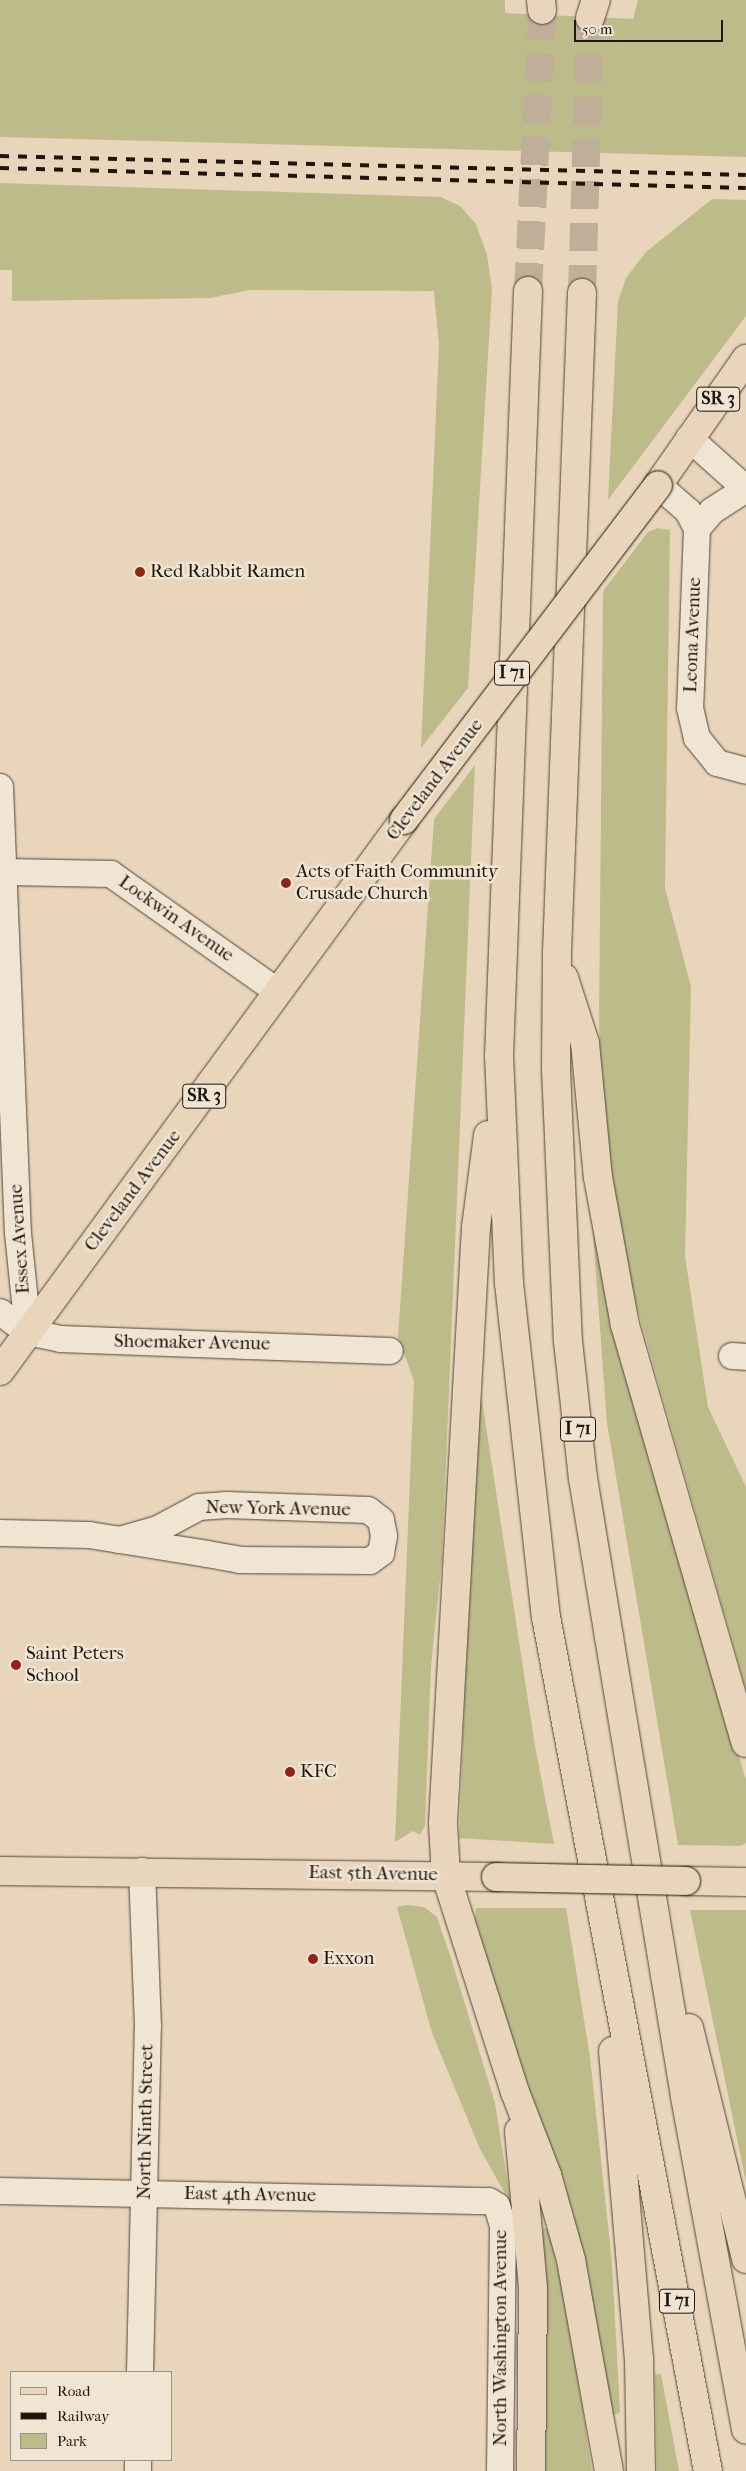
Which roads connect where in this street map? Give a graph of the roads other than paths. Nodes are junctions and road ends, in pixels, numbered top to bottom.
1 (528, 291) tunnel mouth
2 (582, 293) tunnel mouth
3 (746, 359) edge
4 (689, 438) junction
5 (658, 485) junction
6 (746, 489) edge
7 (698, 528) junction
8 (746, 771) edge
9 (0, 787) edge
10 (4, 872) junction
11 (557, 953) junction
12 (278, 992) junction
13 (499, 1055) junction
14 (0, 1312) edge
15 (28, 1332) junction
16 (390, 1351) dead end
17 (0, 1371) edge
18 (0, 1533) edge
19 (120, 1540) junction
20 (746, 1742) edge
21 (0, 1871) edge
22 (142, 1871) junction
23 (446, 1876) junction
24 (746, 1882) edge
25 (654, 1899) junction
26 (601, 1920) junction
27 (515, 2092) junction
28 (0, 2191) edge
29 (144, 2193) junction
30 (497, 2206) joint
31 (746, 2260) edge
32 (140, 2371) edge
33 (746, 2429) edge
34 (500, 2471) edge
35 (531, 2471) edge
36 (610, 2471) edge
37 (641, 2471) edge
38 (708, 2471) edge

1 - 13 main road, I 71
2 - 11 main road, I 71
3 - 4 main road, Cleveland Avenue / SR 3
4 - 5 main road, Cleveland Avenue / SR 3
4 - 6 street
5 - 7 street
5 - 12 main road, Cleveland Avenue / SR 3, bridge
6 - 7 street
7 - 8 street, Leona Avenue
9 - 10 street, Essex Avenue
10 - 12 street, Lockwin Avenue
10 - 15 street, Essex Avenue
11 - 20 main road
11 - 25 main road, I 71
12 - 15 main road, Cleveland Avenue / SR 3
13 - 23 main road
13 - 26 main road, I 71
14 - 15 street, Shoemaker Avenue
15 - 16 street, Shoemaker Avenue
15 - 17 main road, Cleveland Avenue / SR 3
18 - 19 street, New York Avenue
19 - 19 street, New York Avenue
21 - 22 main road, East 5th Avenue
22 - 23 main road, East 5th Avenue
22 - 29 street, North Ninth Street
23 - 24 main road, East 5th Avenue, bridge
23 - 27 main road
25 - 31 main road
25 - 33 main road, I 71
26 - 37 main road
26 - 38 main road, I 71
27 - 35 main road
27 - 36 main road
28 - 29 street, East 4th Avenue
29 - 30 street, East 4th Avenue
29 - 32 street, North Ninth Street
30 - 34 street, North Washington Avenue

